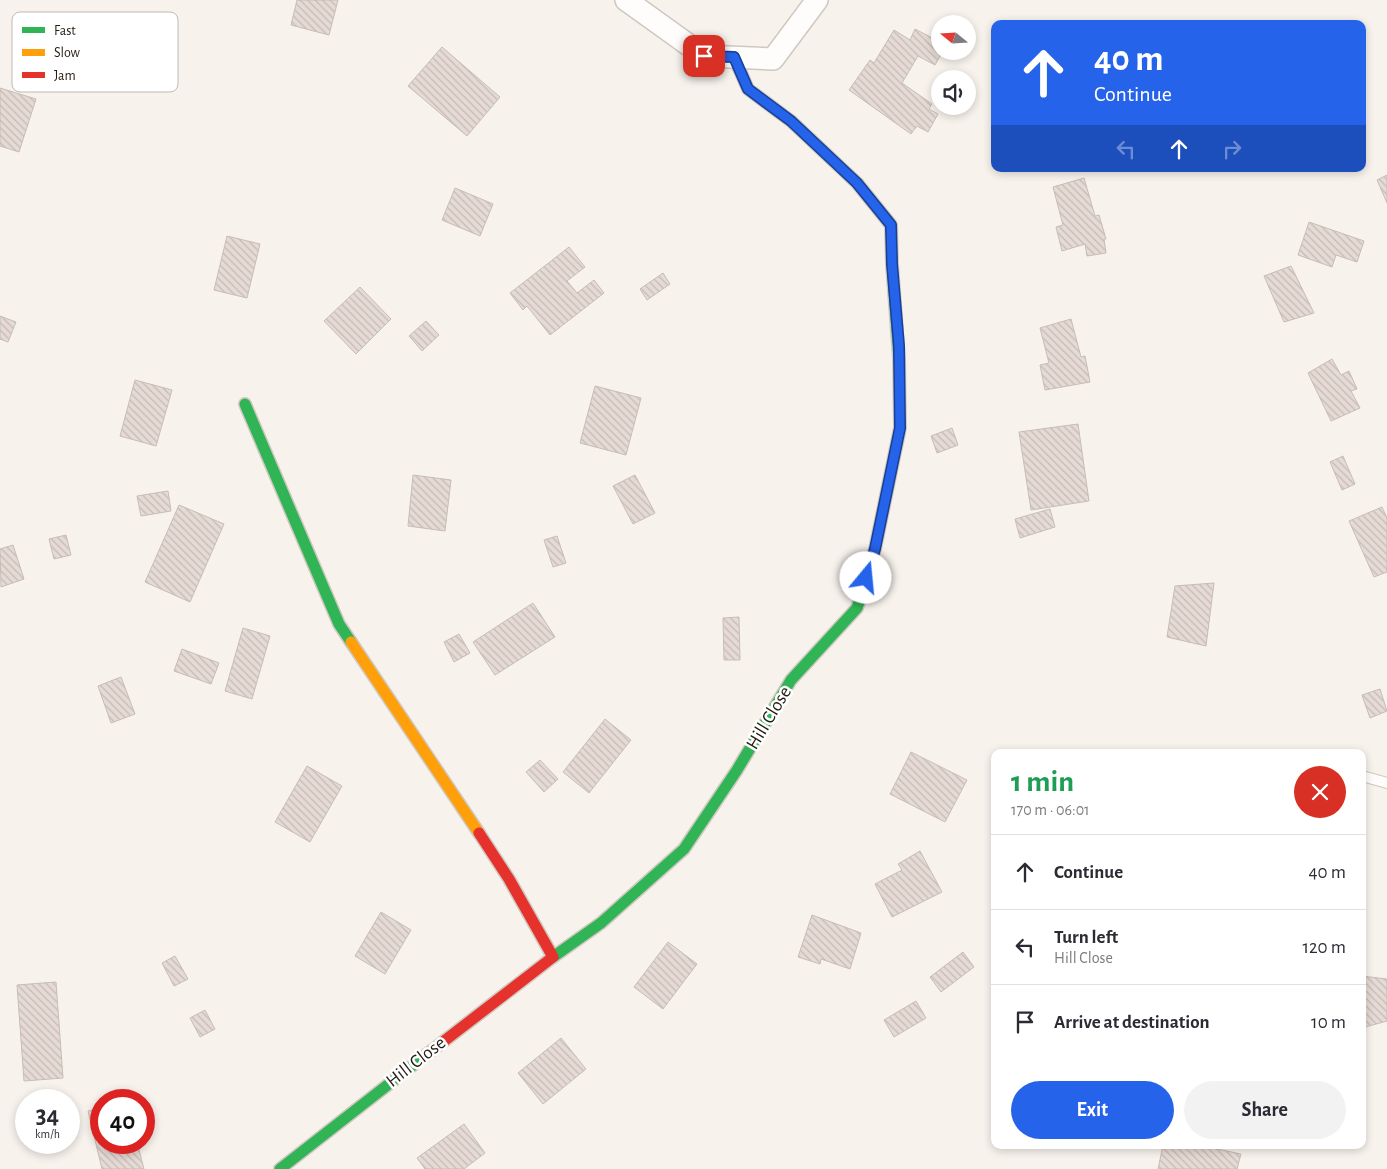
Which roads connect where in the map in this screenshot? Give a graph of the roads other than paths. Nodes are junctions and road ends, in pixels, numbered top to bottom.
1 (626, 0) edge
2 (817, 0) edge
3 (734, 57) junction
4 (244, 404) dead end
5 (1366, 777) edge
6 (1387, 783) edge
7 (553, 957) junction
8 (280, 1169) edge

1 - 3 street
2 - 3 street
3 - 7 street, Hill Close
4 - 7 street
5 - 6 lane
7 - 8 street, Hill Close

